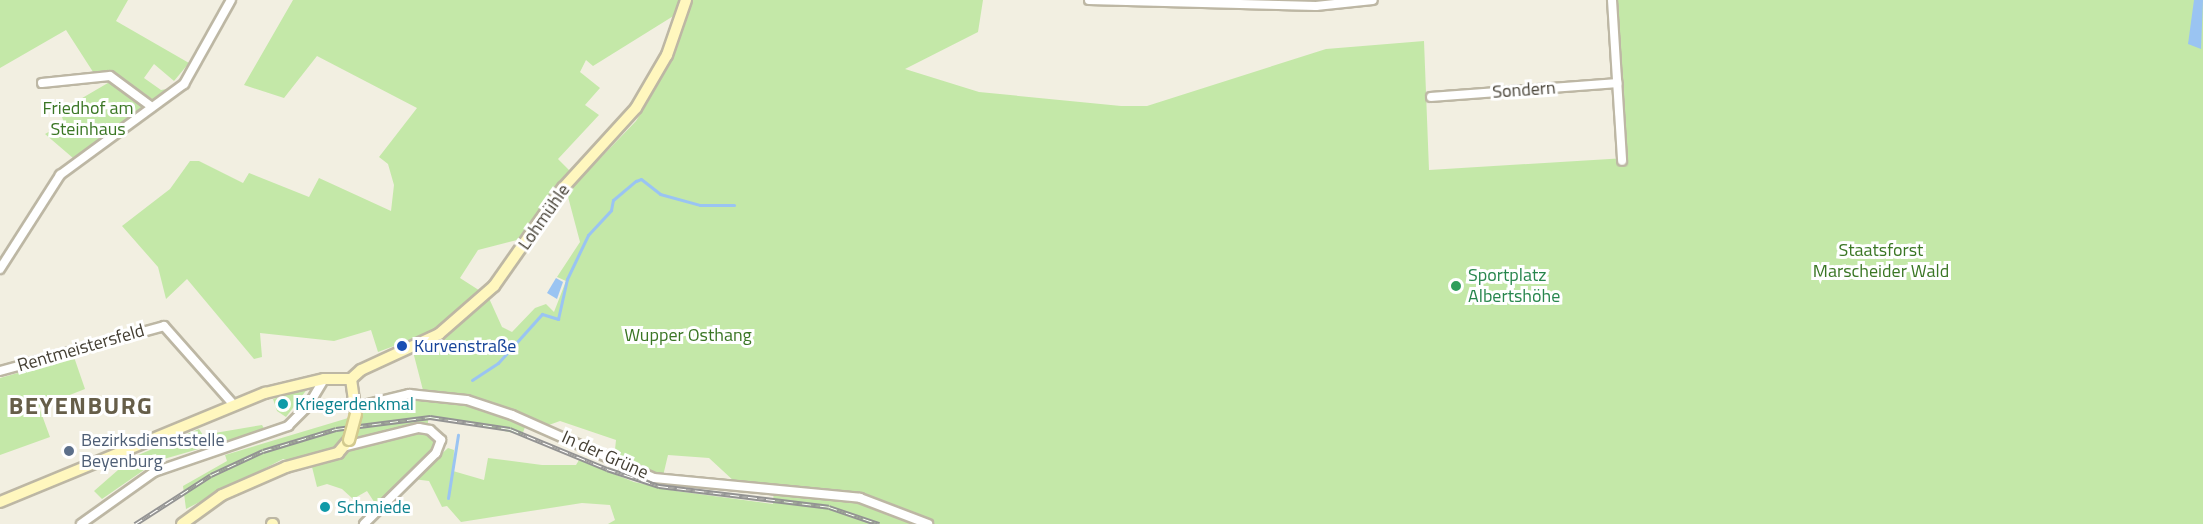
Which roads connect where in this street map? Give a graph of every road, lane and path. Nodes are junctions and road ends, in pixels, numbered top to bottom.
1 (231, 0) edge
2 (686, 0) edge
3 (1089, 0) edge
4 (1373, 0) edge
5 (1612, 0) edge
6 (1120, 1) edge
7 (1203, 2) edge
8 (42, 83) dead end
9 (1617, 83) junction
10 (1431, 96) dead end
11 (152, 107) junction
12 (1622, 160) dead end
13 (0, 269) edge
14 (0, 371) edge
15 (324, 379) junction
16 (351, 379) junction
17 (234, 405) junction
18 (356, 410) junction
19 (348, 443) junction
20 (0, 502) edge
21 (81, 524) edge
22 (182, 524) edge
23 (364, 524) edge
24 (928, 524) edge

1 - 11 street
2 - 16 main road, Lohmühle
3 - 6 street
4 - 7 street
5 - 9 street
6 - 7 street
8 - 11 street
9 - 10 street, Sondern
9 - 12 street
11 - 13 street
14 - 17 street, Rentmeistersfeld
15 - 16 main road
15 - 17 main road
15 - 21 street
16 - 18 main road
17 - 20 main road
18 - 19 main road, bridge
18 - 24 street, In der Grüne
19 - 22 main road
19 - 23 street

